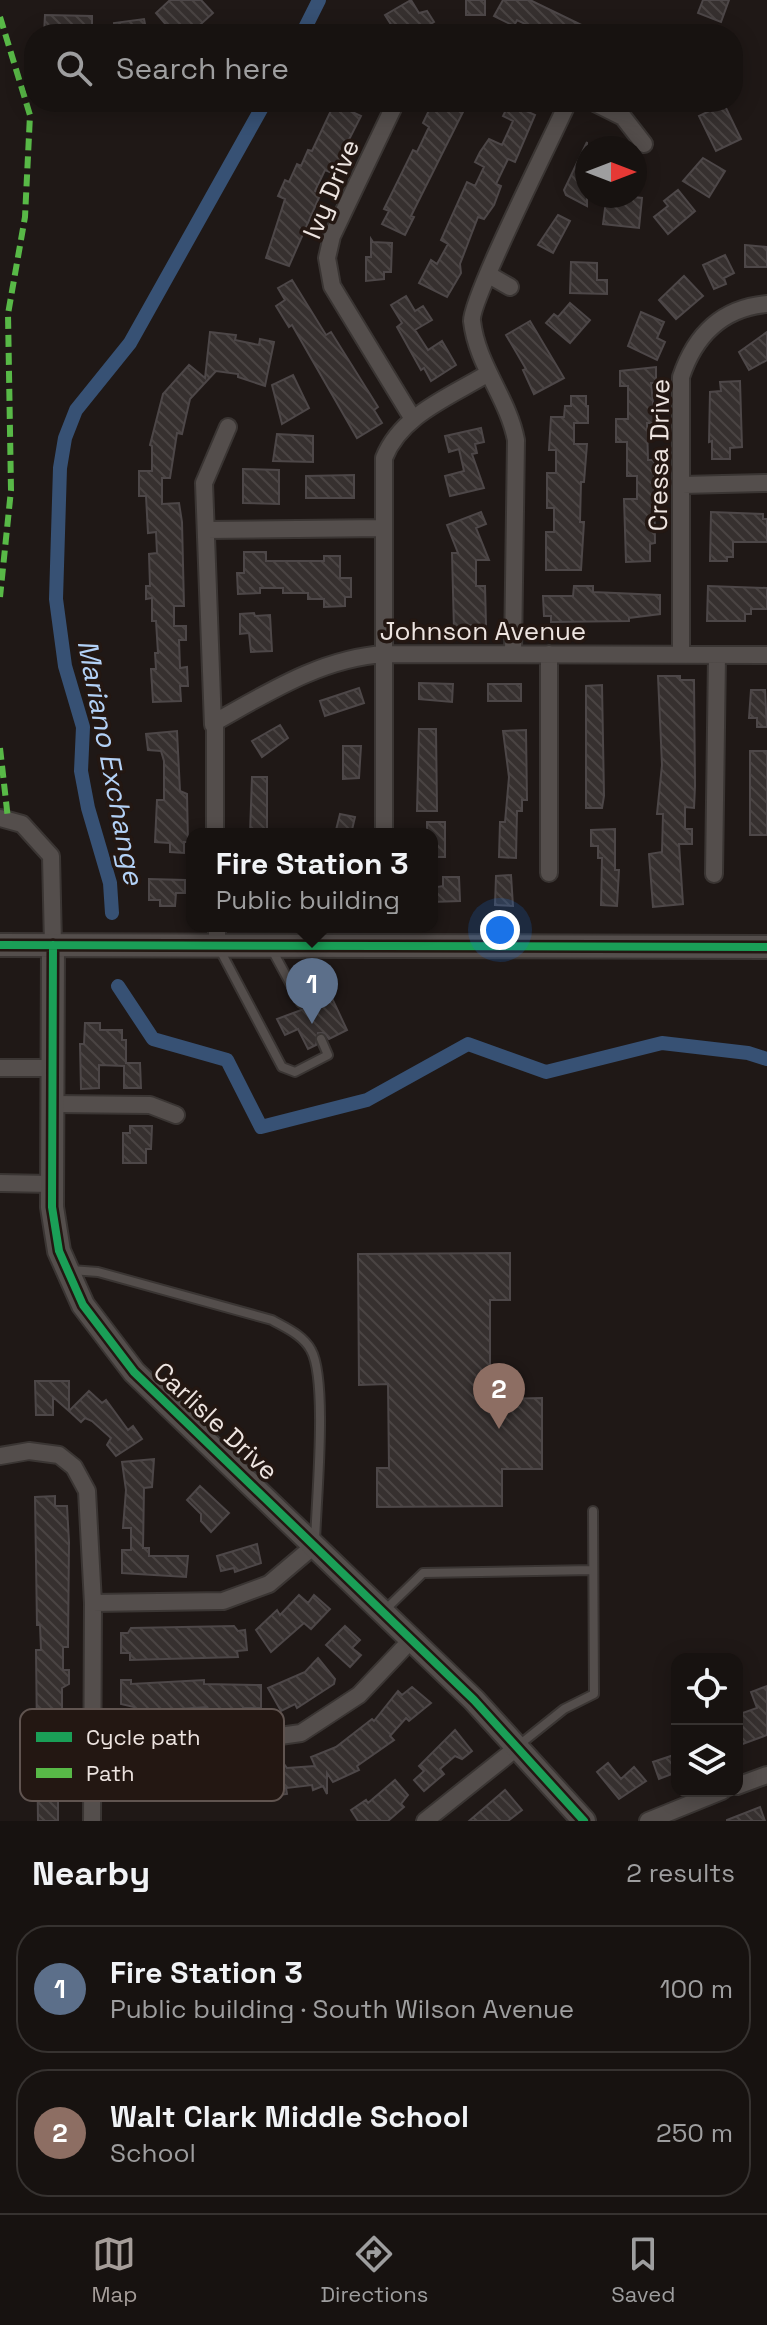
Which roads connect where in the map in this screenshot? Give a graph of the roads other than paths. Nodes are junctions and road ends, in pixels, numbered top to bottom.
1 (391, 112) edge
2 (563, 112) edge
3 (613, 112) edge
4 (638, 136) edge
5 (489, 275) junction
6 (510, 287) dead end
7 (767, 304) edge
8 (487, 374) junction
9 (413, 419) junction
10 (228, 427) dead end
11 (766, 483) edge
12 (682, 485) junction
13 (383, 528) junction
14 (206, 530) junction
15 (385, 654) junction
16 (513, 654) junction
17 (549, 654) junction
18 (681, 654) junction
19 (717, 655) junction
20 (767, 655) edge
21 (214, 724) junction
22 (0, 818) edge
23 (215, 828) edge
24 (384, 828) edge
25 (549, 873) dead end
26 (714, 874) dead end
27 (217, 935) edge
28 (0, 945) edge
29 (53, 945) junction
30 (269, 945) junction
31 (767, 947) edge
32 (301, 1003) dead end
33 (321, 1039) dead end
34 (0, 1068) edge
35 (54, 1068) junction
36 (54, 1104) junction
37 (176, 1115) dead end
38 (0, 1183) edge
39 (51, 1184) junction
40 (67, 1270) junction
41 (0, 1456) edge
42 (593, 1511) dead end
43 (315, 1545) junction
44 (593, 1570) junction
45 (93, 1603) junction
46 (383, 1612) junction
47 (412, 1639) junction
48 (92, 1709) edge
49 (284, 1735) edge
50 (519, 1746) junction
51 (767, 1775) edge
52 (743, 1784) edge
53 (707, 1797) edge
54 (425, 1821) edge
55 (584, 1821) edge
56 (648, 1821) edge

1 - 9 street, Ivy Drive
2 - 5 street
3 - 4 street
5 - 6 street
5 - 8 street
7 - 12 street, Cressa Drive
8 - 9 street
8 - 16 street
9 - 13 street
10 - 14 street
11 - 12 street
12 - 18 street, Cressa Drive
13 - 14 street
13 - 15 street
14 - 21 street
15 - 16 street, Johnson Avenue
15 - 21 street, Johnson Avenue
15 - 24 street
16 - 17 street, Johnson Avenue
17 - 18 street, Johnson Avenue
17 - 25 street
18 - 19 street, Johnson Avenue
19 - 20 street, Johnson Avenue
19 - 26 street
21 - 23 street
22 - 29 street
27 - 29 street
27 - 30 street
27 - 33 lane
28 - 29 street
29 - 35 street, Carlisle Drive
30 - 31 street
30 - 32 lane
34 - 35 street
35 - 36 street, Carlisle Drive
36 - 37 street
36 - 39 street, Carlisle Drive
38 - 39 street
39 - 40 street, Carlisle Drive
40 - 43 street, Carlisle Drive
40 - 43 lane
41 - 45 street
42 - 44 lane
43 - 45 street
43 - 46 street, Carlisle Drive
44 - 46 lane
44 - 50 lane
45 - 48 street
46 - 47 street, Carlisle Drive
47 - 49 street
47 - 50 street, Carlisle Drive
50 - 54 street
50 - 55 street, Carlisle Drive
51 - 52 street
53 - 56 street

